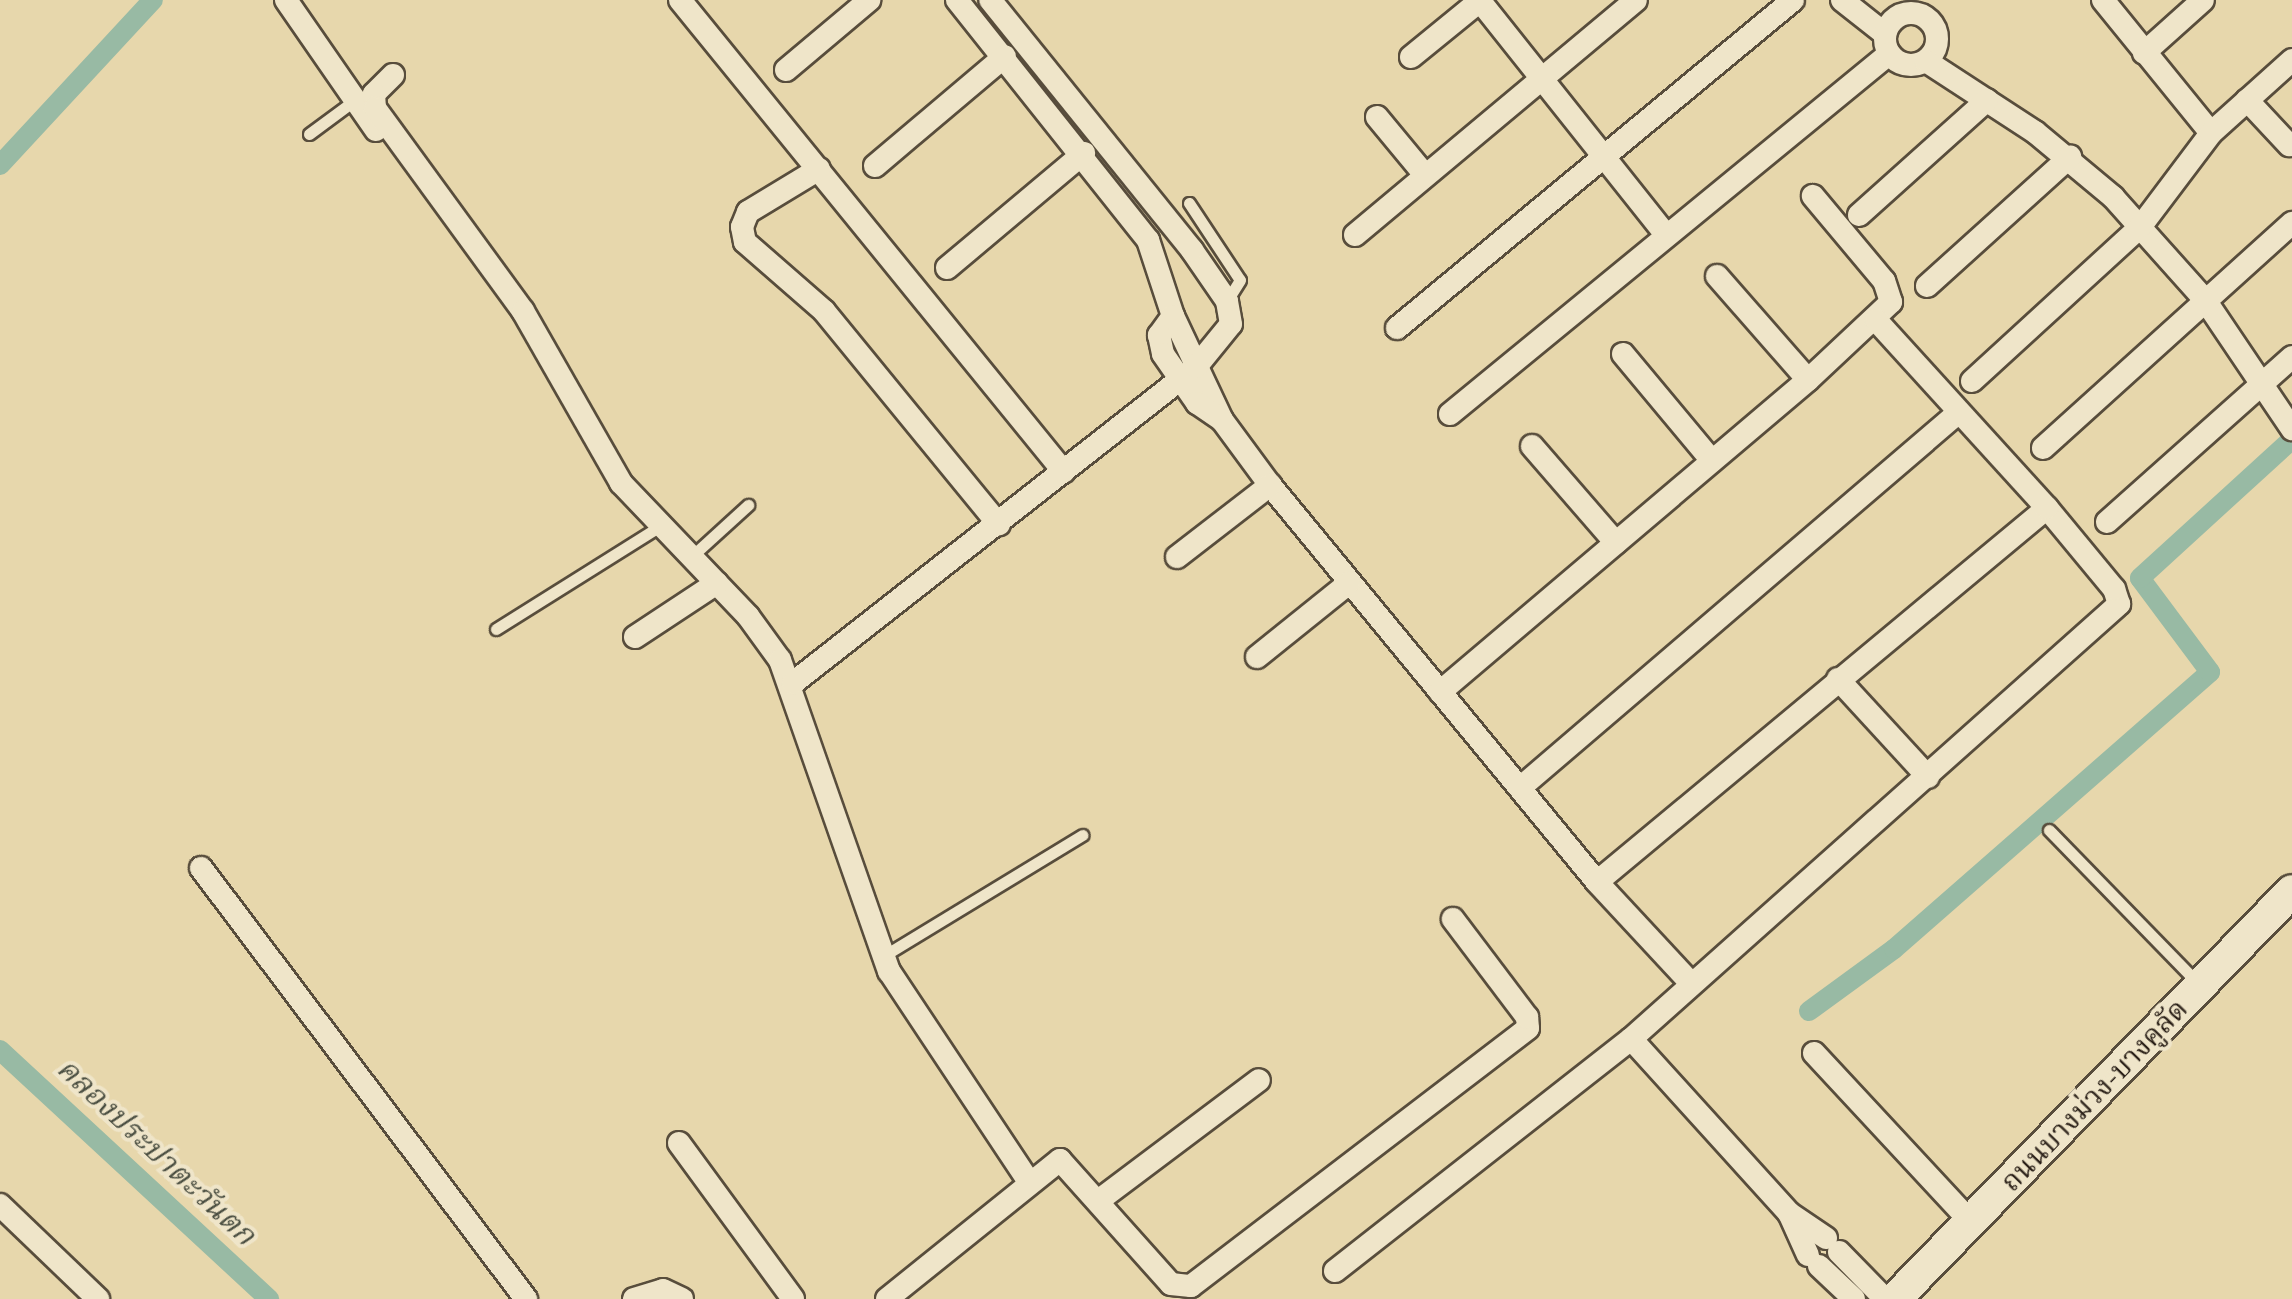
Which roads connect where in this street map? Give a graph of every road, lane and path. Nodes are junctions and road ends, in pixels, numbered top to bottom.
1 (286, 0) edge
2 (680, 0) edge
3 (869, 0) edge
4 (957, 0) edge
5 (990, 0) edge
6 (1481, 0) edge
7 (1636, 0) edge
8 (1793, 0) edge
9 (1842, 0) edge
10 (2103, 0) edge
11 (2203, 0) edge
12 (1910, 6) edge
13 (1887, 44) junction
14 (2144, 53) junction
15 (1005, 56) junction
16 (1411, 57) dead end
17 (2292, 60) edge
18 (1926, 61) junction
19 (786, 70) dead end
20 (393, 75) dead end
21 (1540, 80) junction
22 (355, 100) junction
23 (1987, 100) junction
24 (2247, 100) junction
25 (1377, 117) dead end
26 (2211, 133) junction
27 (309, 134) dead end
28 (2289, 145) dead end
29 (1084, 153) junction
30 (1603, 157) junction
31 (2070, 157) junction
32 (875, 166) dead end
33 (819, 169) junction
34 (1425, 175) junction
35 (1813, 196) dead end
36 (1189, 203) dead end
37 (1859, 215) dead end
38 (2292, 223) edge
39 (2141, 226) junction
40 (1355, 235) dead end
41 (1666, 235) junction
42 (947, 268) dead end
43 (1717, 276) dead end
44 (1927, 286) dead end
45 (2205, 300) junction
46 (1227, 301) junction
47 (1173, 316) junction
48 (1876, 320) junction
49 (1397, 328) dead end
50 (1623, 354) dead end
51 (2292, 357) edge
52 (1196, 367) junction
53 (1178, 380) junction
54 (1808, 380) junction
55 (1972, 381) dead end
56 (2259, 386) junction
57 (1959, 412) junction
58 (1450, 414) dead end
59 (1222, 420) junction
60 (2292, 429) edge
61 (1532, 446) dead end
62 (2043, 448) dead end
63 (1712, 461) junction
64 (1064, 472) junction
65 (621, 483) junction
66 (1270, 485) junction
67 (748, 505) dead end
68 (2047, 508) junction
69 (2107, 522) dead end
70 (662, 525) junction
71 (999, 525) junction
72 (1616, 543) junction
73 (692, 556) junction
74 (1177, 557) dead end
75 (717, 583) junction
76 (1349, 583) junction
77 (496, 629) dead end
78 (635, 637) dead end
79 (1257, 657) dead end
80 (1838, 679) junction
81 (793, 683) junction
82 (1440, 692) junction
83 (1928, 777) junction
84 (1520, 788) junction
85 (2049, 830) dead end
86 (1082, 835) dead end
87 (201, 868) dead end
88 (1597, 882) junction
89 (2292, 891) edge
90 (1453, 919) dead end
91 (885, 955) junction
92 (1691, 983) junction
93 (2203, 988) junction
94 (1631, 1039) junction
95 (1814, 1053) dead end
96 (1259, 1080) dead end
97 (679, 1143) dead end
98 (1028, 1180) junction
99 (1098, 1201) junction
100 (0, 1205) edge
101 (1789, 1213) junction
102 (1972, 1223) junction
103 (1335, 1271) dead end
104 (98, 1299) edge
105 (526, 1299) edge
106 (634, 1299) edge
107 (682, 1299) edge
108 (793, 1299) edge
109 (887, 1299) edge
110 (1854, 1299) edge
111 (1885, 1299) edge
112 (1895, 1299) edge

1 - 22 street
2 - 33 street
3 - 19 street
4 - 15 street
5 - 46 street
6 - 16 street
6 - 21 street
7 - 21 street
8 - 30 street
9 - 13 street
10 - 14 street
11 - 14 street
12 - 13 street
12 - 18 street
13 - 18 street
13 - 41 street
14 - 26 street
15 - 29 street
15 - 32 street
17 - 24 street
18 - 23 street
20 - 65 street
21 - 30 street
21 - 34 street
22 - 27 lane
22 - 65 street
23 - 31 street
23 - 37 street
24 - 26 street
24 - 28 street
25 - 34 street
26 - 39 street
29 - 42 street
29 - 47 street
30 - 41 street
30 - 49 street
31 - 39 street
31 - 44 street
33 - 64 street
33 - 71 street
34 - 40 street
35 - 48 street
36 - 46 lane
38 - 45 street
39 - 45 street
39 - 55 street
41 - 58 street
43 - 54 street
45 - 56 street
45 - 62 street
46 - 52 street
47 - 52 street
47 - 53 street
48 - 54 street
48 - 57 street
50 - 63 street
51 - 56 street
52 - 53 street
52 - 59 street
53 - 59 street
53 - 64 street
54 - 63 street
56 - 60 street
56 - 69 street
57 - 68 street
57 - 84 street
59 - 66 street
61 - 72 street
63 - 72 street
64 - 71 street
65 - 70 street
66 - 74 street
66 - 76 street
67 - 73 lane
68 - 80 street
68 - 83 street
70 - 73 street
70 - 77 lane
71 - 81 street
72 - 82 street
73 - 75 street
75 - 78 street
75 - 81 street
76 - 79 street
76 - 82 street
80 - 83 street
80 - 88 street
81 - 91 street
82 - 84 street
83 - 92 street
84 - 88 street
85 - 93 lane
86 - 91 lane
87 - 105 street
88 - 92 street
89 - 93 street, ถนนบางม่วง-บางคูลัด
90 - 99 street
91 - 98 street
92 - 94 street
93 - 102 street, ถนนบางม่วง-บางคูลัด
94 - 101 street
94 - 103 street
95 - 102 street
96 - 99 street
97 - 108 street
98 - 99 street
98 - 109 street
100 - 104 street
101 - 110 street
101 - 111 street
102 - 112 street, ถนนบางม่วง-บางคูลัด
106 - 107 street

